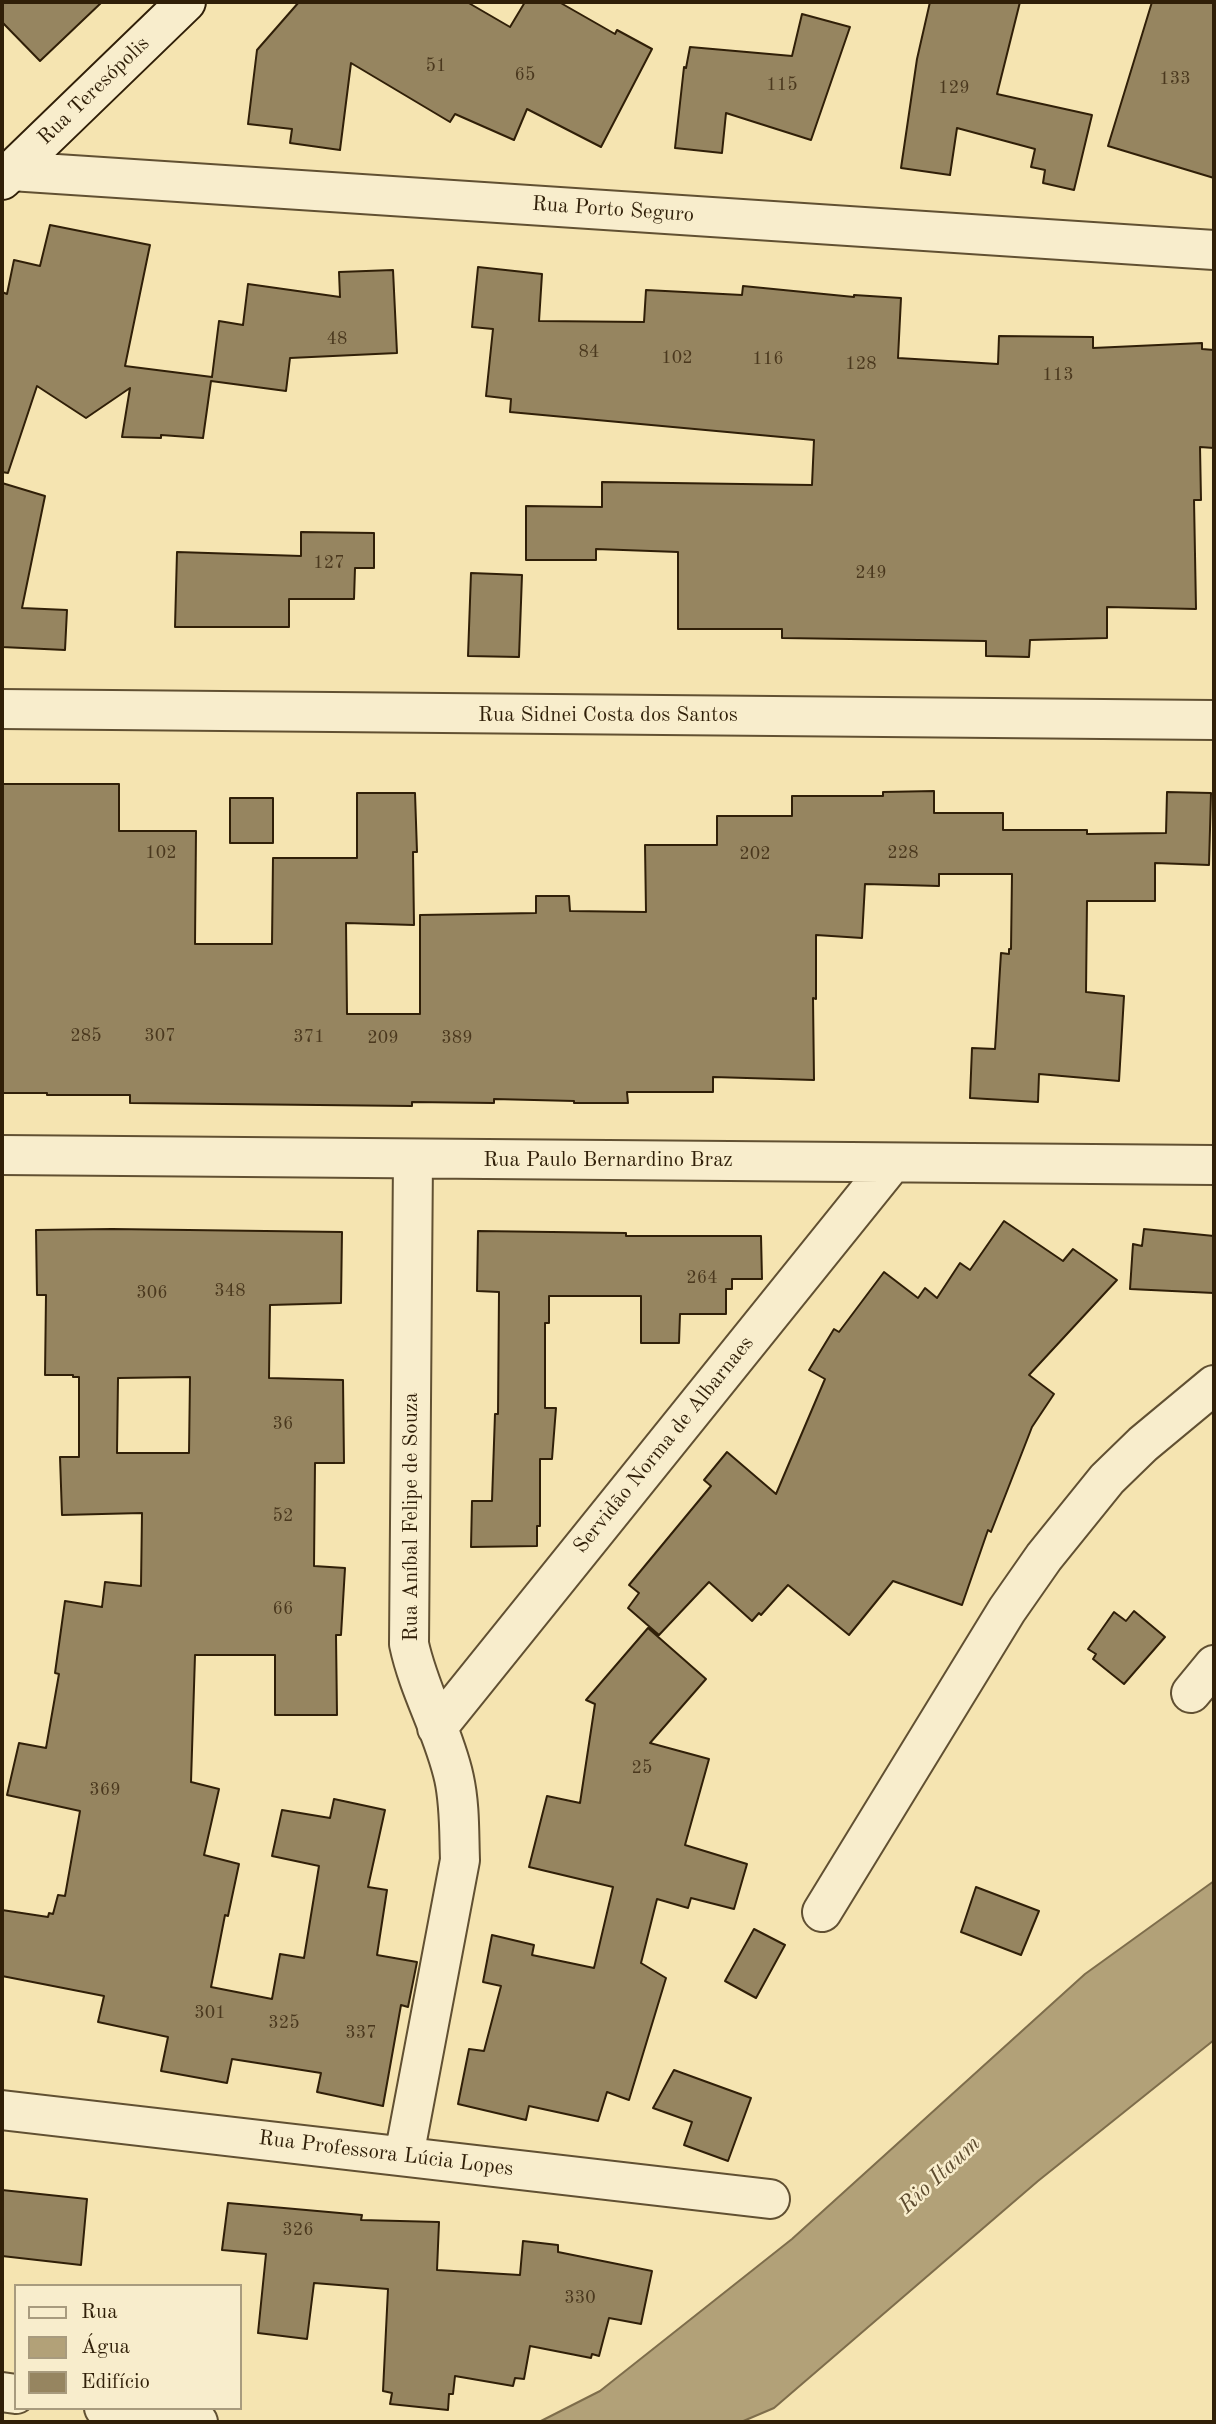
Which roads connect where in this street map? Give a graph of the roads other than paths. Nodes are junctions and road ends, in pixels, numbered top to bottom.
1 (186, 2) edge
2 (6, 175) edge
3 (1214, 250) edge
4 (2, 709) edge
5 (1214, 720) edge
6 (2, 1155) edge
7 (413, 1159) junction
8 (892, 1163) junction
9 (1214, 1166) edge
10 (1214, 1385) edge
11 (437, 1728) junction
12 (822, 1912) dead end
13 (2, 2110) edge
14 (404, 2156) junction
15 (770, 2199) dead end
16 (117, 2410) edge
17 (198, 2422) edge

1 - 2 street, Rua Teresópolis
2 - 3 street, Rua Porto Seguro
4 - 5 street, Rua Sidnei Costa dos Santos
6 - 7 street, Rua Paulo Bernardino Braz
7 - 8 street, Rua Paulo Bernardino Braz
7 - 11 street, Rua Aníbal Felipe de Souza
8 - 9 street, Rua Paulo Bernardino Braz
8 - 11 street, Servidão Norma de Albarnaes
10 - 12 street
11 - 14 street, Rua Aníbal Felipe de Souza
13 - 14 street, Rua Professora Lúcia Lopes
14 - 15 street, Rua Professora Lúcia Lopes
16 - 17 street

